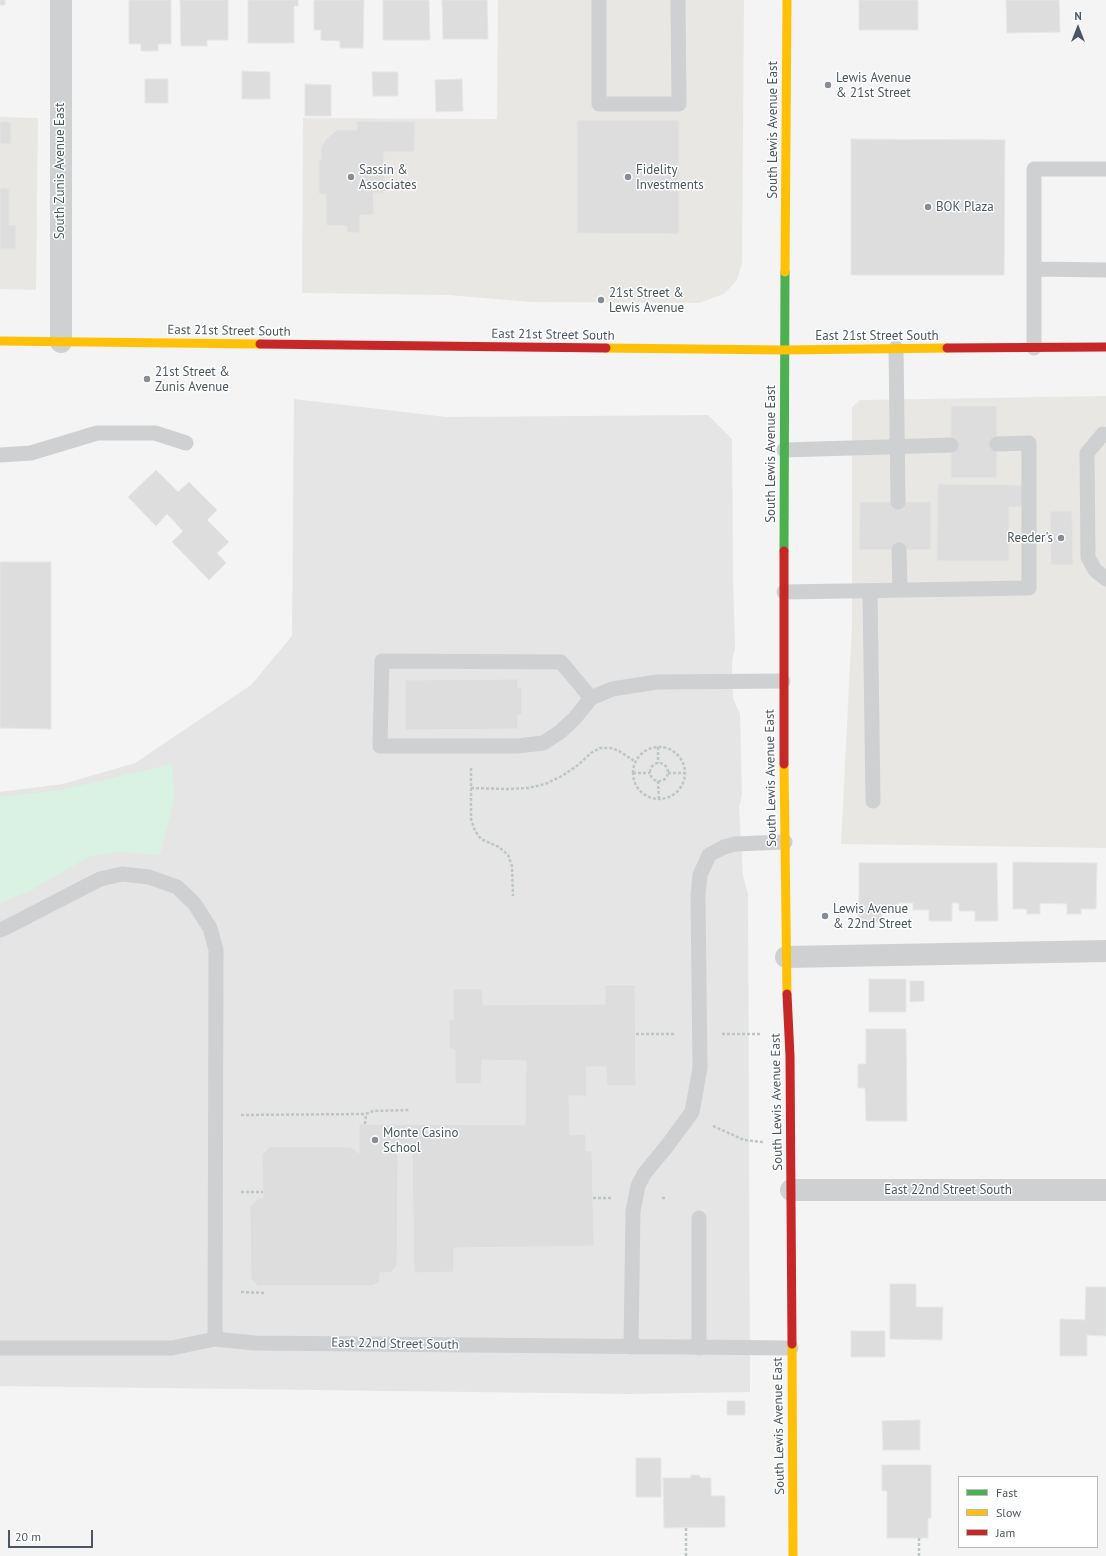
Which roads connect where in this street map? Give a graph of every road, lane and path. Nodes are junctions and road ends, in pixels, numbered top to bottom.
1 (61, 0) edge
2 (599, 0) edge
3 (678, 0) edge
4 (787, 0) edge
5 (1106, 169) edge
6 (1034, 269) junction
7 (1106, 270) edge
8 (0, 341) edge
9 (61, 342) junction
10 (1106, 347) edge
11 (896, 348) junction
12 (1034, 348) junction
13 (784, 350) junction
14 (1103, 434) dead end
15 (186, 443) dead end
16 (997, 444) dead end
17 (950, 445) dead end
18 (897, 447) junction
19 (784, 450) junction
20 (0, 456) edge
21 (898, 502) dead end
22 (899, 550) dead end
23 (1106, 579) edge
24 (900, 590) junction
25 (870, 591) junction
26 (784, 592) junction
27 (783, 681) junction
28 (591, 698) junction
29 (470, 746) junction
30 (658, 747) junction
31 (636, 762) junction
32 (658, 763) junction
33 (633, 773) junction
34 (650, 773) junction
35 (668, 773) junction
36 (685, 773) junction
37 (658, 781) junction
38 (471, 788) junction
39 (659, 799) junction
40 (873, 801) dead end
41 (785, 842) junction
42 (513, 896) dead end
43 (0, 930) edge
44 (1106, 951) edge
45 (786, 956) junction
46 (636, 1034) dead end
47 (675, 1034) dead end
48 (722, 1034) dead end
49 (762, 1034) dead end
50 (409, 1110) dead end
51 (366, 1114) junction
52 (241, 1115) dead end
53 (365, 1124) dead end
54 (713, 1126) dead end
55 (763, 1142) dead end
56 (791, 1190) junction
57 (1106, 1190) edge
58 (241, 1192) dead end
59 (263, 1192) dead end
60 (593, 1198) dead end
61 (615, 1198) dead end
62 (699, 1218) dead end
63 (240, 1292) dead end
64 (266, 1293) dead end
65 (215, 1339) junction
66 (631, 1347) junction
67 (0, 1348) edge
68 (699, 1348) junction
69 (791, 1348) junction
70 (686, 1528) dead end
71 (919, 1538) dead end
72 (686, 1556) edge
73 (793, 1556) edge
74 (919, 1556) edge

1 - 9 street, South Zunis Avenue East
2 - 3 lane
4 - 13 main road, South Lewis Avenue East
5 - 6 lane
6 - 7 lane
6 - 12 lane
8 - 9 main road, East 21st Street South
9 - 13 main road, East 21st Street South
10 - 12 main road, East 21st Street South
11 - 12 main road, East 21st Street South
11 - 13 main road, East 21st Street South
11 - 18 lane
13 - 19 main road, South Lewis Avenue East
14 - 23 lane
15 - 20 lane
16 - 24 lane
17 - 18 lane
18 - 19 lane
18 - 21 lane
19 - 26 main road, South Lewis Avenue East
22 - 24 lane
24 - 25 lane
25 - 26 lane
25 - 40 lane
26 - 27 main road, South Lewis Avenue East
27 - 28 lane
27 - 41 main road, South Lewis Avenue East
28 - 29 lane
28 - 29 lane
29 - 38 path
30 - 31 path
30 - 32 path
30 - 36 path
31 - 33 path
31 - 38 path
32 - 34 path
32 - 35 path
33 - 34 path
33 - 39 path
34 - 37 path
35 - 36 path
35 - 37 path
36 - 39 path
37 - 39 path
38 - 42 path
41 - 45 main road, South Lewis Avenue East
41 - 66 lane
43 - 65 lane
44 - 45 street
45 - 56 main road, South Lewis Avenue East
46 - 47 path
48 - 49 path
50 - 51 path
51 - 52 path
51 - 53 path
54 - 55 path
56 - 57 street, East 22nd Street South
56 - 69 main road, South Lewis Avenue East
58 - 59 path
60 - 61 path
62 - 68 lane
63 - 64 path
65 - 66 lane, East 22nd Street South
65 - 67 lane, East 22nd Street South
66 - 68 lane, East 22nd Street South
68 - 69 lane, East 22nd Street South
69 - 73 main road, South Lewis Avenue East
70 - 72 path
71 - 74 path

